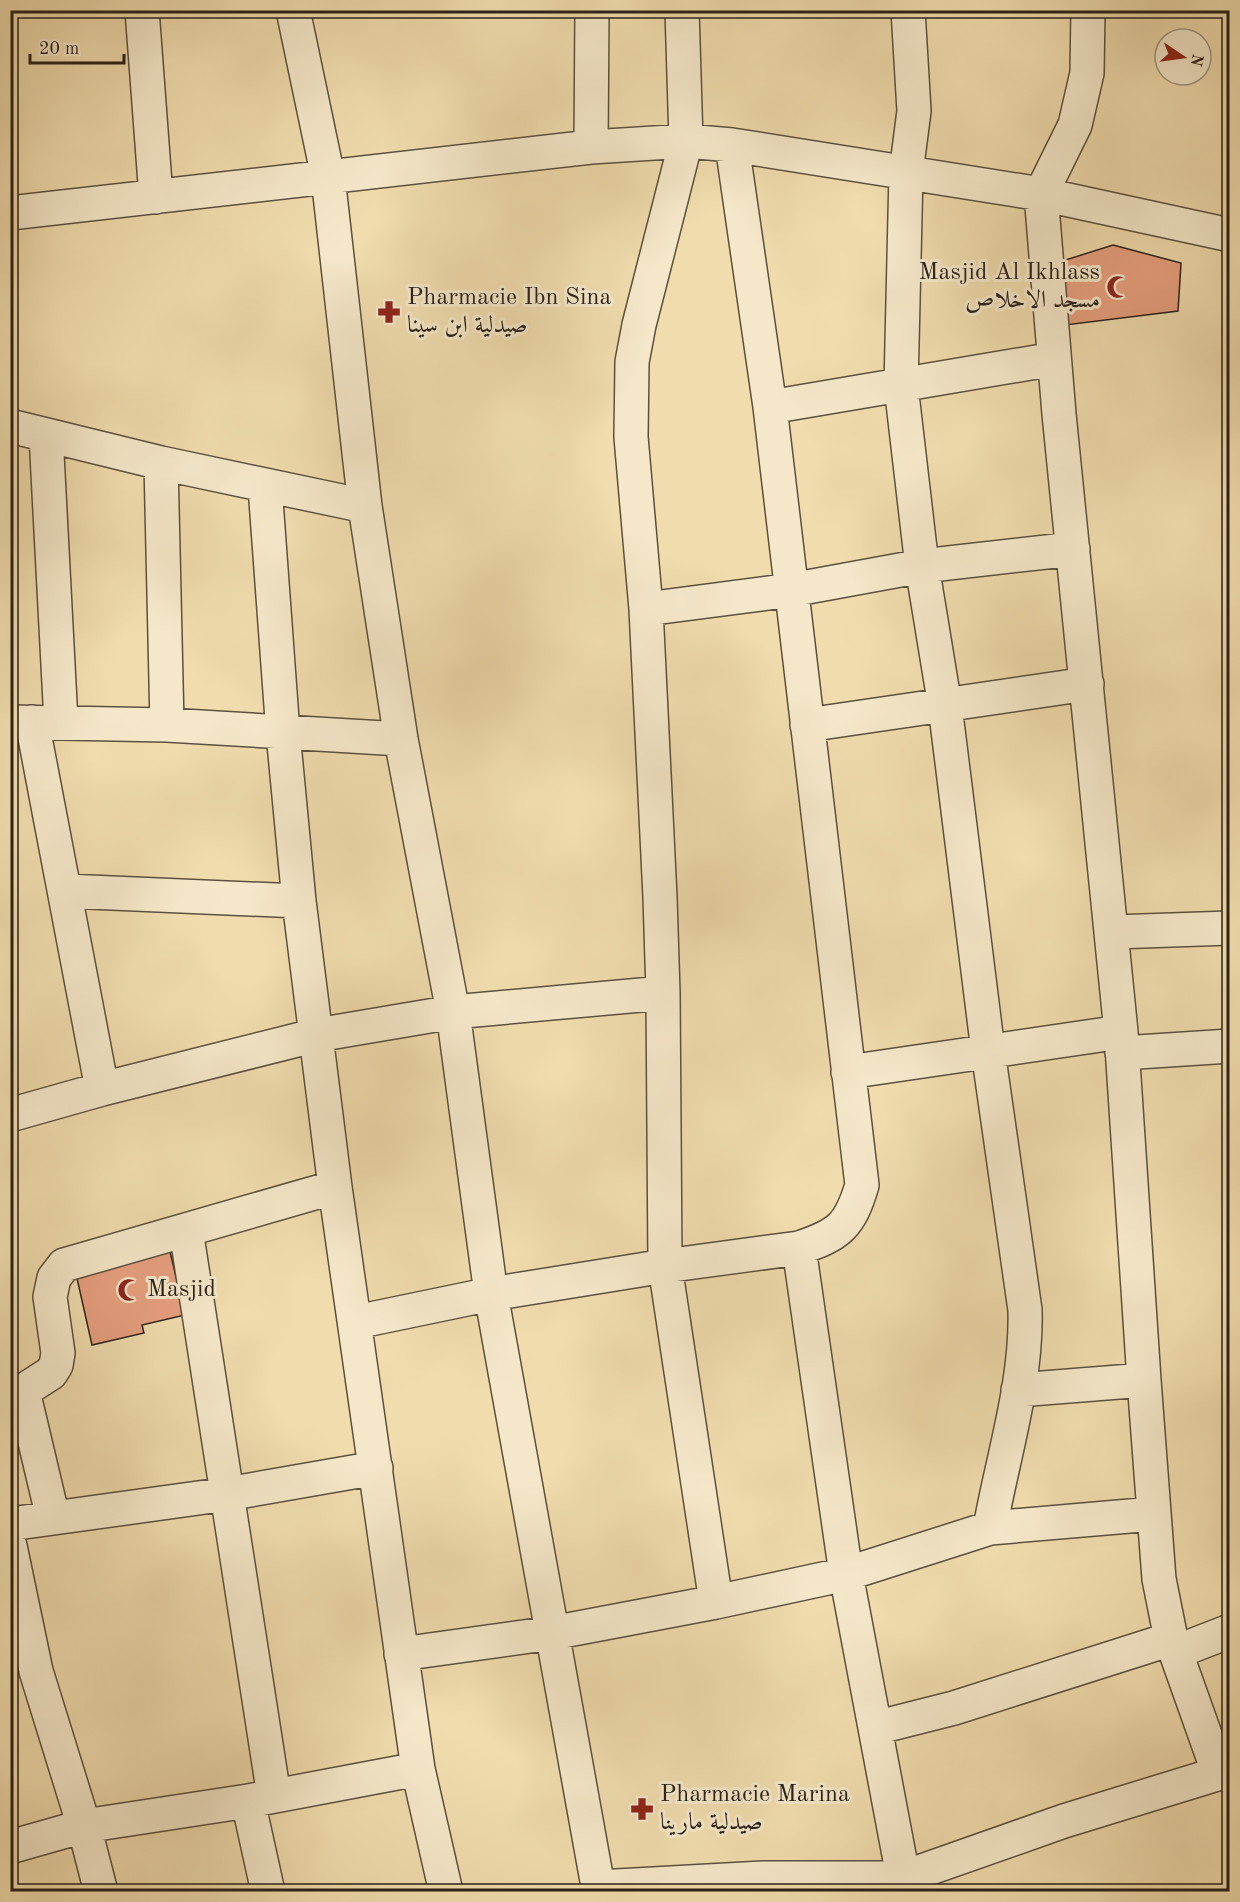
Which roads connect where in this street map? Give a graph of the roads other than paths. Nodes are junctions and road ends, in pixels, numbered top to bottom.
1 (142, 10) edge
2 (293, 10) edge
3 (591, 10) edge
4 (682, 10) edge
5 (908, 10) edge
6 (1088, 10) edge
7 (686, 141) junction
8 (732, 146) junction
9 (591, 147) junction
10 (906, 173) junction
11 (328, 177) junction
12 (1041, 194) junction
13 (156, 197) junction
14 (10, 213) edge
15 (1230, 236) edge
16 (1054, 359) junction
17 (901, 386) junction
18 (770, 407) junction
19 (10, 426) edge
20 (46, 435) junction
21 (161, 464) junction
22 (265, 487) junction
23 (365, 506) junction
24 (1073, 549) junction
25 (922, 566) junction
26 (791, 591) junction
27 (646, 609) junction
28 (1087, 684) junction
29 (945, 706) junction
30 (34, 722) edge
31 (167, 725) junction
32 (807, 725) junction
33 (283, 733) junction
34 (401, 739) junction
35 (66, 891) junction
36 (299, 901) junction
37 (1230, 928) edge
38 (1113, 932) junction
39 (663, 993) junction
40 (453, 1012) junction
41 (318, 1035) junction
42 (1122, 1043) junction
43 (1230, 1046) edge
44 (988, 1051) junction
45 (848, 1072) junction
46 (102, 1089) junction
47 (10, 1115) edge
48 (335, 1187) junction
49 (186, 1230) junction
50 (799, 1248) junction
51 (665, 1266) junction
52 (491, 1294) junction
53 (356, 1322) junction
54 (1144, 1380) junction
55 (1017, 1390) junction
56 (17, 1393) edge
57 (376, 1468) junction
58 (227, 1494) junction
59 (1153, 1514) junction
60 (53, 1518) junction
61 (10, 1524) edge
62 (990, 1528) junction
63 (10, 1546) edge
64 (846, 1574) junction
65 (716, 1602) junction
66 (1230, 1631) edge
67 (552, 1633) junction
68 (1174, 1645) junction
69 (401, 1654) junction
70 (23, 1675) edge
71 (875, 1728) junction
72 (418, 1769) junction
73 (1224, 1772) edge
74 (261, 1798) junction
75 (84, 1826) junction
76 (10, 1847) edge
77 (904, 1885) edge
78 (598, 1889) edge
79 (101, 1892) edge
80 (268, 1892) edge
81 (446, 1892) edge

1 - 13 street
2 - 11 street
3 - 9 street
4 - 7 street
5 - 10 street
6 - 12 street
7 - 8 street
7 - 9 street
7 - 27 street
8 - 10 street
8 - 18 street
9 - 11 street
10 - 12 street
10 - 17 street
11 - 13 street
11 - 23 street
12 - 15 street
12 - 16 street
13 - 14 street
16 - 17 street
16 - 24 street
17 - 18 street
17 - 25 street
18 - 26 street
19 - 20 street
20 - 21 street
20 - 30 street
21 - 22 street
21 - 31 street
22 - 23 street
22 - 33 street
23 - 34 street
24 - 25 street
24 - 28 street
25 - 26 street
25 - 29 street
26 - 27 street
26 - 32 street
27 - 39 street
28 - 29 street
28 - 38 street
29 - 32 street
29 - 44 street
30 - 31 street
30 - 35 street
31 - 33 street
32 - 45 street
33 - 34 street
33 - 36 street
34 - 40 street
35 - 36 street
35 - 46 street
36 - 41 street
37 - 38 street
38 - 42 street
39 - 40 street
39 - 51 street
40 - 41 street
40 - 52 street
41 - 46 street
41 - 48 street
42 - 43 street
42 - 44 street
42 - 54 street
44 - 45 street
44 - 55 street
45 - 50 street
46 - 47 street
48 - 49 street
48 - 53 street
49 - 56 street
49 - 58 street
50 - 51 street
50 - 64 street
51 - 52 street
51 - 65 street
52 - 53 street
52 - 67 street
53 - 57 street
54 - 55 street
54 - 59 street
55 - 62 street
56 - 60 street
57 - 58 street
57 - 69 street
58 - 60 street
58 - 74 street
59 - 62 street
59 - 68 street
60 - 61 street
62 - 64 street
63 - 70 street
64 - 65 street
64 - 71 street
65 - 67 street
66 - 68 street
67 - 69 street
67 - 78 street
68 - 71 street
68 - 73 street
69 - 72 street
70 - 75 street
71 - 77 street
72 - 74 street
72 - 81 street
73 - 77 street
74 - 75 street
74 - 80 street
75 - 76 street
75 - 79 street
77 - 78 street

